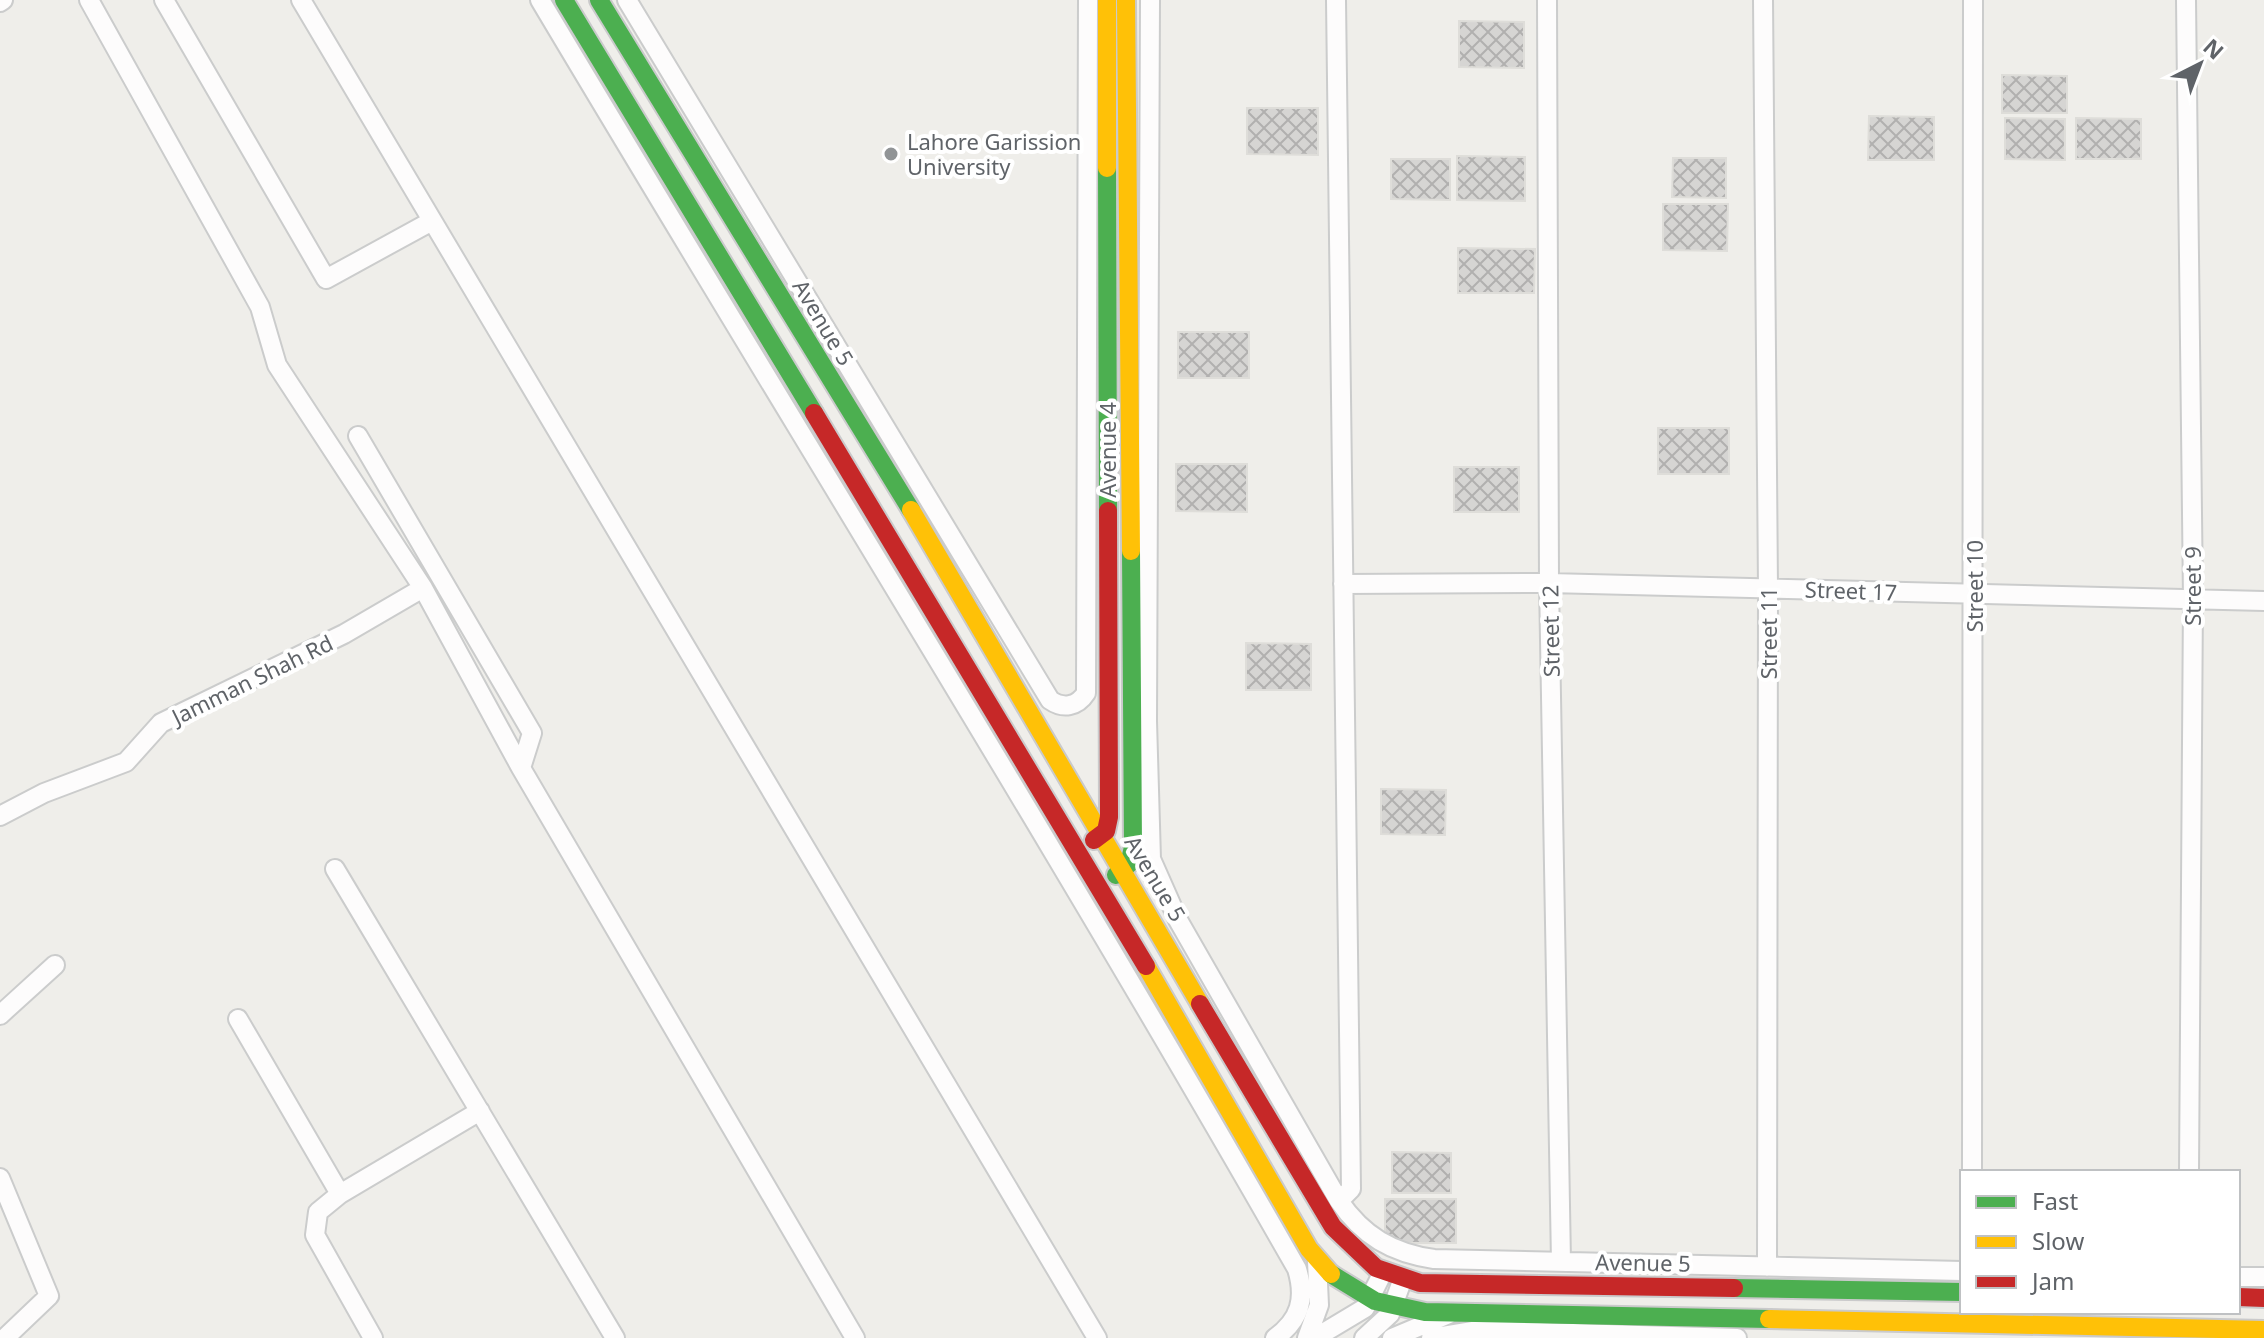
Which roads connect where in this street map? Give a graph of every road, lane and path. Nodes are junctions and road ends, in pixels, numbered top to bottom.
1 (89, 0) edge
2 (164, 0) edge
3 (301, 0) edge
4 (540, 0) edge
5 (564, 0) edge
6 (599, 0) edge
7 (627, 0) edge
8 (1088, 0) edge
9 (1107, 0) edge
10 (1126, 0) edge
11 (1150, 0) edge
12 (1336, 0) edge
13 (1547, 0) edge
14 (1763, 0) edge
15 (1973, 0) edge
16 (2186, 0) edge
17 (432, 221) junction
18 (358, 436) dead end
19 (1549, 583) junction
20 (1343, 584) junction
21 (423, 588) junction
22 (1768, 588) junction
23 (1974, 593) junction
24 (2193, 599) junction
25 (2264, 601) edge
26 (521, 768) junction
27 (0, 816) edge
28 (1103, 835) junction
29 (1079, 850) junction
30 (335, 869) dead end
31 (1124, 869) junction
32 (1100, 886) junction
33 (55, 965) dead end
34 (0, 1015) edge
35 (238, 1019) dead end
36 (1235, 1060) junction
37 (1207, 1074) junction
38 (480, 1111) junction
39 (1972, 1170) edge
40 (2189, 1170) edge
41 (0, 1178) edge
42 (340, 1194) junction
43 (1339, 1201) junction
44 (1317, 1261) junction
45 (1561, 1262) junction
46 (1767, 1267) junction
47 (1960, 1271) edge
48 (1382, 1274) junction
49 (2240, 1277) edge
50 (2264, 1277) edge
51 (1402, 1281) junction
52 (1954, 1292) edge
53 (2240, 1297) edge
54 (2264, 1298) edge
55 (1371, 1300) junction
56 (1392, 1308) junction
57 (1452, 1312) junction
58 (1974, 1324) edge
59 (1945, 1330) edge
60 (2264, 1330) edge
61 (2026, 1331) edge
62 (5, 1338) edge
63 (373, 1338) edge
64 (615, 1338) edge
65 (855, 1338) edge
66 (1097, 1338) edge
67 (1275, 1338) edge
68 (1307, 1338) edge
69 (1315, 1338) edge
70 (1364, 1338) edge
71 (1392, 1338) edge
72 (1431, 1338) edge
73 (1737, 1338) edge

1 - 21 street
2 - 17 street
3 - 17 street
4 - 67 street
5 - 29 main road
6 - 28 main road, Avenue 5
7 - 8 street
9 - 28 main road, Avenue 4
10 - 31 main road, Avenue 4
11 - 43 street
12 - 20 street
13 - 19 street, Street 12
14 - 22 street, Street 11
15 - 23 street, Street 10
16 - 24 street, Street 9
17 - 66 street
18 - 26 street
19 - 20 street, Street 17
19 - 22 street, Street 17
19 - 45 street, Street 12
20 - 43 street
21 - 26 street
21 - 27 street, Jamman Shah Rd
22 - 23 street, Street 17
22 - 46 street, Street 11
23 - 24 street, Street 17
23 - 39 street, Street 10
24 - 25 street, Street 17
24 - 40 street, Street 9
26 - 65 street
28 - 29 main road
28 - 31 main road, Avenue 5
29 - 32 main road
30 - 38 street
31 - 32 main road
31 - 36 main road, Avenue 5
32 - 37 main road
33 - 34 street
35 - 42 street
36 - 37 main road
36 - 48 main road, Avenue 5
37 - 44 main road
38 - 42 street
38 - 64 street
41 - 62 street
42 - 63 street
43 - 45 street
44 - 55 main road
44 - 68 street
45 - 46 street
46 - 47 street
48 - 51 main road, Avenue 5
48 - 55 street
49 - 50 street
51 - 52 main road, Avenue 5
51 - 56 street
52 - 59 main road
53 - 54 main road
55 - 56 main road
55 - 69 street
56 - 57 main road
56 - 70 street
57 - 59 main road
57 - 71 street
58 - 59 main road
58 - 61 main road
60 - 61 main road
72 - 73 street

